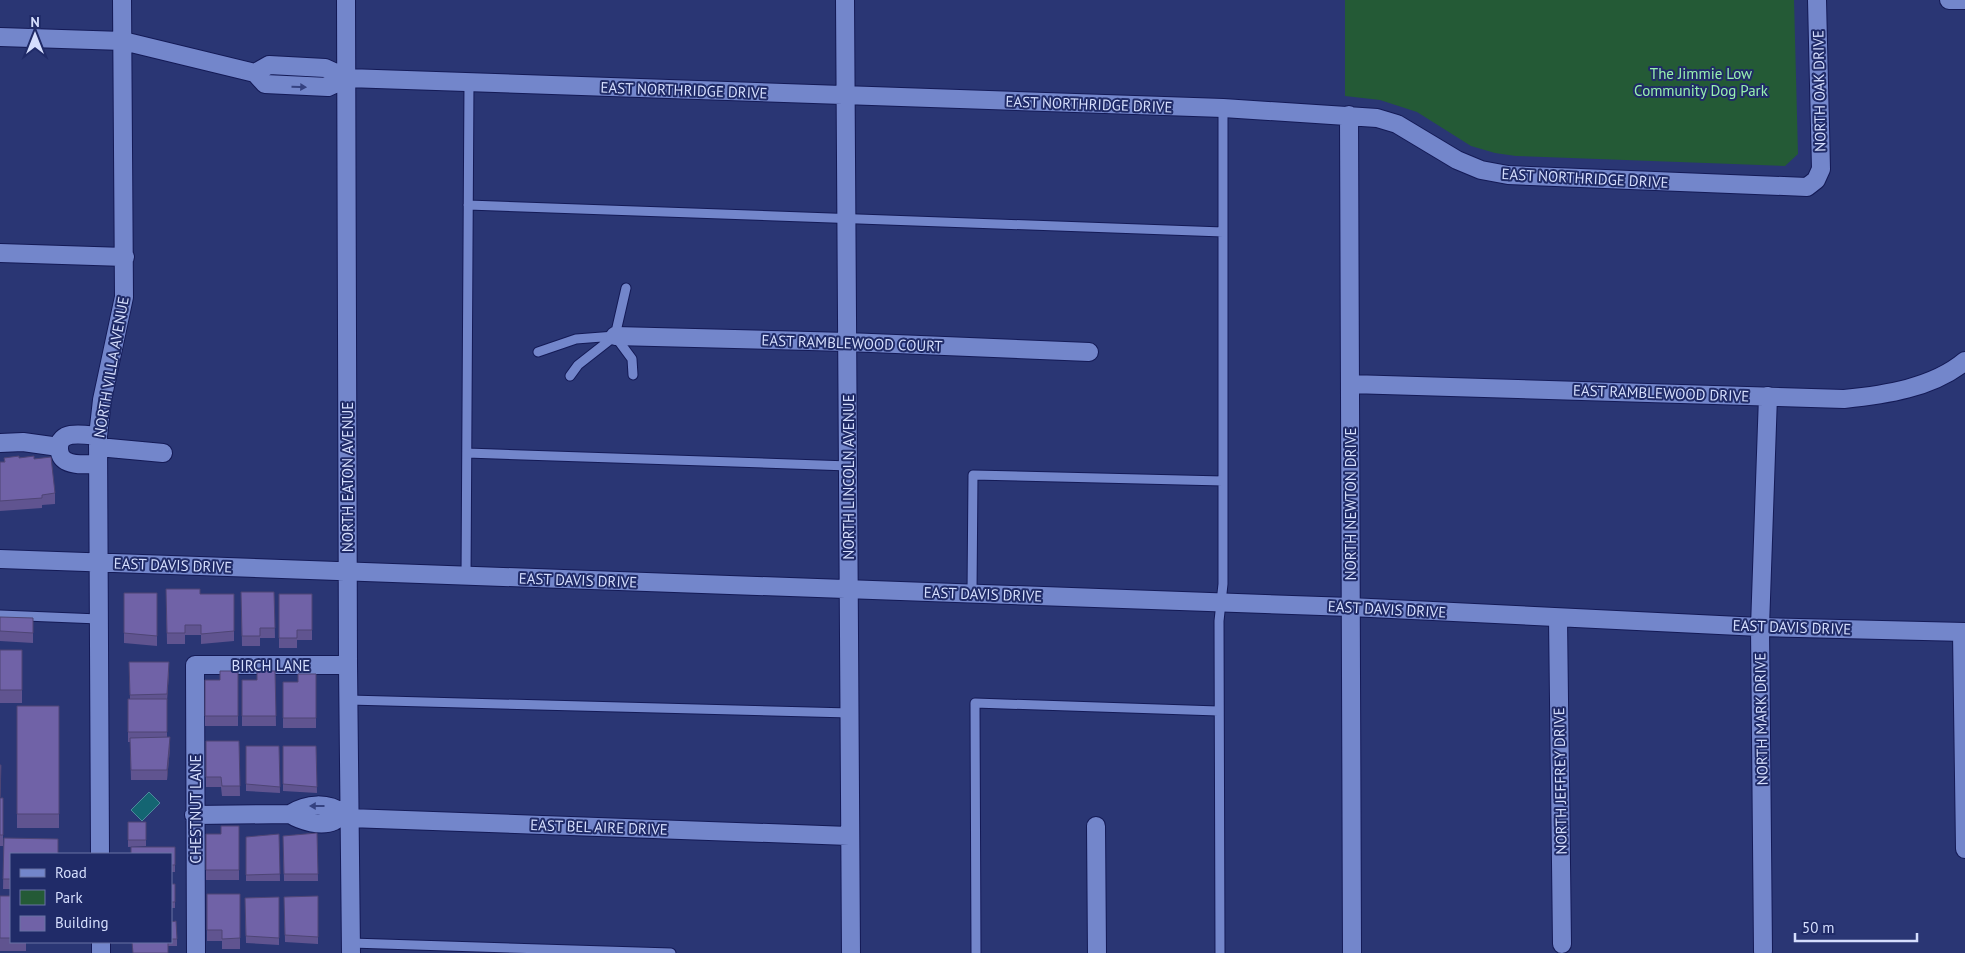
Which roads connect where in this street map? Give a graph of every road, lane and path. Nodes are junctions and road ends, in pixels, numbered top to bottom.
1 (122, 0) edge
2 (346, 0) edge
3 (845, 0) edge
4 (1817, 0) edge
5 (1949, 0) edge
6 (1965, 0) edge
7 (0, 37) edge
8 (123, 41) junction
9 (347, 78) junction
10 (469, 82) junction
11 (845, 96) junction
12 (1223, 108) junction
13 (1349, 114) junction
14 (1816, 180) joint
15 (468, 205) junction
16 (847, 218) junction
17 (1223, 232) junction
18 (0, 253) edge
19 (125, 257) junction
20 (626, 288) dead end
21 (615, 336) junction
22 (847, 342) junction
23 (538, 352) dead end
24 (1089, 352) dead end
25 (1964, 364) edge
26 (633, 375) dead end
27 (570, 376) dead end
28 (1350, 384) junction
29 (1768, 396) junction
30 (0, 443) edge
31 (59, 447) junction
32 (98, 449) junction
33 (162, 453) dead end
34 (467, 453) junction
35 (849, 466) junction
36 (1224, 481) junction
37 (0, 559) edge
38 (99, 562) junction
39 (347, 571) junction
40 (466, 577) junction
41 (849, 589) junction
42 (972, 593) junction
43 (1221, 603) junction
44 (1350, 607) junction
45 (0, 615) edge
46 (1558, 618) junction
47 (99, 619) junction
48 (1760, 627) junction
49 (1963, 632) edge
50 (195, 665) joint
51 (348, 665) junction
52 (349, 700) junction
53 (1218, 711) junction
54 (850, 713) junction
55 (194, 815) junction
56 (347, 815) junction
57 (1096, 826) dead end
58 (850, 836) junction
59 (1965, 849) edge
60 (100, 853) edge
61 (1562, 944) dead end
62 (351, 948) edge
63 (1763, 951) dead end
64 (196, 953) edge
65 (671, 953) edge
66 (851, 953) edge
67 (976, 953) edge
68 (1097, 953) edge
69 (1220, 953) edge
70 (1352, 953) edge

1 - 8 street, NORTH VILLA AVENUE
2 - 9 street, NORTH EATON AVENUE
3 - 11 street, NORTH LINCOLN AVENUE
4 - 14 street, NORTH OAK DRIVE
5 - 6 street
7 - 8 street, EAST NORTHRIDGE DRIVE
8 - 9 street, EAST NORTHRIDGE DRIVE
8 - 19 street, NORTH VILLA AVENUE
9 - 10 street, EAST NORTHRIDGE DRIVE
9 - 39 street, NORTH EATON AVENUE
10 - 11 street, EAST NORTHRIDGE DRIVE
10 - 15 lane
11 - 12 street, EAST NORTHRIDGE DRIVE
11 - 16 street, NORTH LINCOLN AVENUE
12 - 13 street, EAST NORTHRIDGE DRIVE
12 - 17 lane
13 - 14 street, EAST NORTHRIDGE DRIVE
13 - 28 street, NORTH NEWTON DRIVE
15 - 16 lane
15 - 34 lane
16 - 17 lane
16 - 22 street, NORTH LINCOLN AVENUE
17 - 36 lane
18 - 19 street
19 - 32 street, NORTH VILLA AVENUE
20 - 21 lane
21 - 22 street, EAST RAMBLEWOOD COURT
21 - 23 lane
21 - 26 lane
21 - 27 lane
22 - 24 street, EAST RAMBLEWOOD COURT
22 - 35 street, NORTH LINCOLN AVENUE
25 - 29 street, EAST RAMBLEWOOD DRIVE
28 - 29 street, EAST RAMBLEWOOD DRIVE
28 - 44 street, NORTH NEWTON DRIVE
29 - 48 street, NORTH MARK DRIVE
30 - 31 street
31 - 32 street
31 - 32 street
32 - 33 street
32 - 38 street, NORTH VILLA AVENUE
34 - 35 lane
34 - 40 lane
35 - 41 street, NORTH LINCOLN AVENUE
36 - 42 lane
36 - 43 lane
37 - 38 street, EAST DAVIS DRIVE
38 - 39 street, EAST DAVIS DRIVE
38 - 47 street, NORTH VILLA AVENUE
39 - 40 street, EAST DAVIS DRIVE
39 - 51 street, NORTH EATON AVENUE
40 - 41 street, EAST DAVIS DRIVE
41 - 42 street, EAST DAVIS DRIVE
41 - 54 street, NORTH LINCOLN AVENUE
42 - 43 street, EAST DAVIS DRIVE
43 - 44 street, EAST DAVIS DRIVE
43 - 53 lane
44 - 46 street, EAST DAVIS DRIVE
44 - 70 street, NORTH NEWTON DRIVE
45 - 47 lane
46 - 48 street, EAST DAVIS DRIVE
46 - 61 street, NORTH JEFFREY DRIVE
47 - 60 street, NORTH VILLA AVENUE
48 - 49 street, EAST DAVIS DRIVE
48 - 63 street, NORTH MARK DRIVE
49 - 59 street
50 - 51 street, BIRCH LANE
50 - 55 street, CHESTNUT LANE
51 - 52 street, NORTH EATON AVENUE
52 - 54 lane
52 - 56 street, NORTH EATON AVENUE
53 - 67 lane
53 - 69 lane
54 - 58 street, NORTH LINCOLN AVENUE
55 - 56 street
55 - 64 street, CHESTNUT LANE
56 - 58 street, EAST BEL AIRE DRIVE
56 - 62 street, NORTH EATON AVENUE
57 - 68 street
58 - 66 street, NORTH LINCOLN AVENUE
62 - 65 lane

